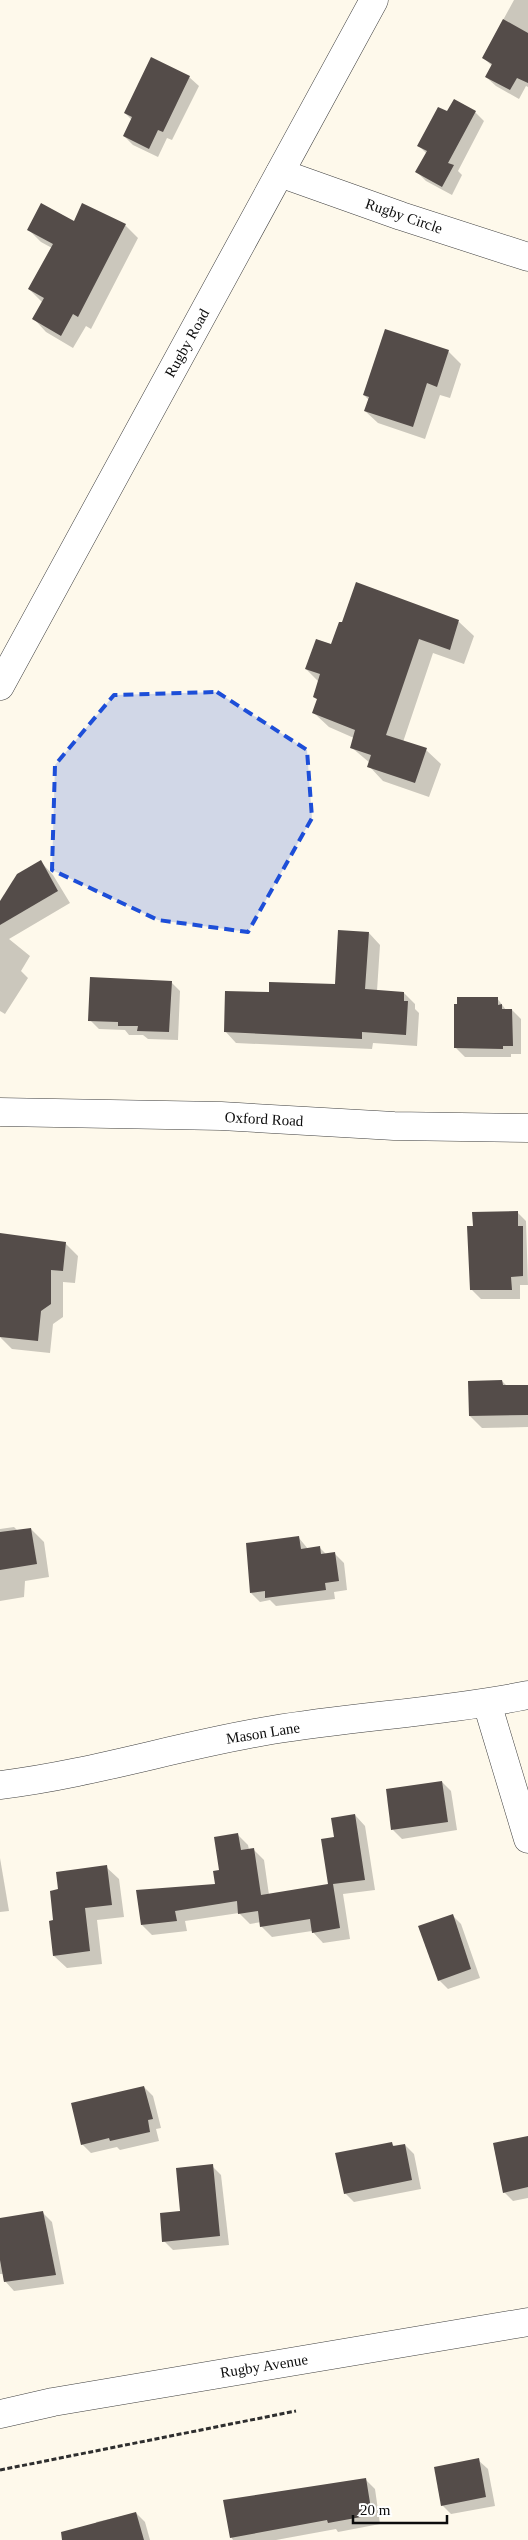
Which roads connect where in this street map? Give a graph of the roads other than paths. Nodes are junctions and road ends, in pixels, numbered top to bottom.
1 (374, 0) edge
2 (280, 173) junction
3 (528, 256) edge
4 (0, 686) edge
5 (0, 1112) edge
6 (528, 1128) edge
7 (528, 1695) edge
8 (487, 1703) junction
9 (0, 1785) edge
10 (528, 1839) edge
11 (528, 2322) edge
12 (0, 2414) edge

1 - 2 street, Rugby Road
2 - 3 street, Rugby Circle
2 - 4 street, Rugby Road
5 - 6 street, Oxford Road
7 - 8 street, Mason Lane
8 - 9 street, Mason Lane
8 - 10 street
11 - 12 street, Rugby Avenue

